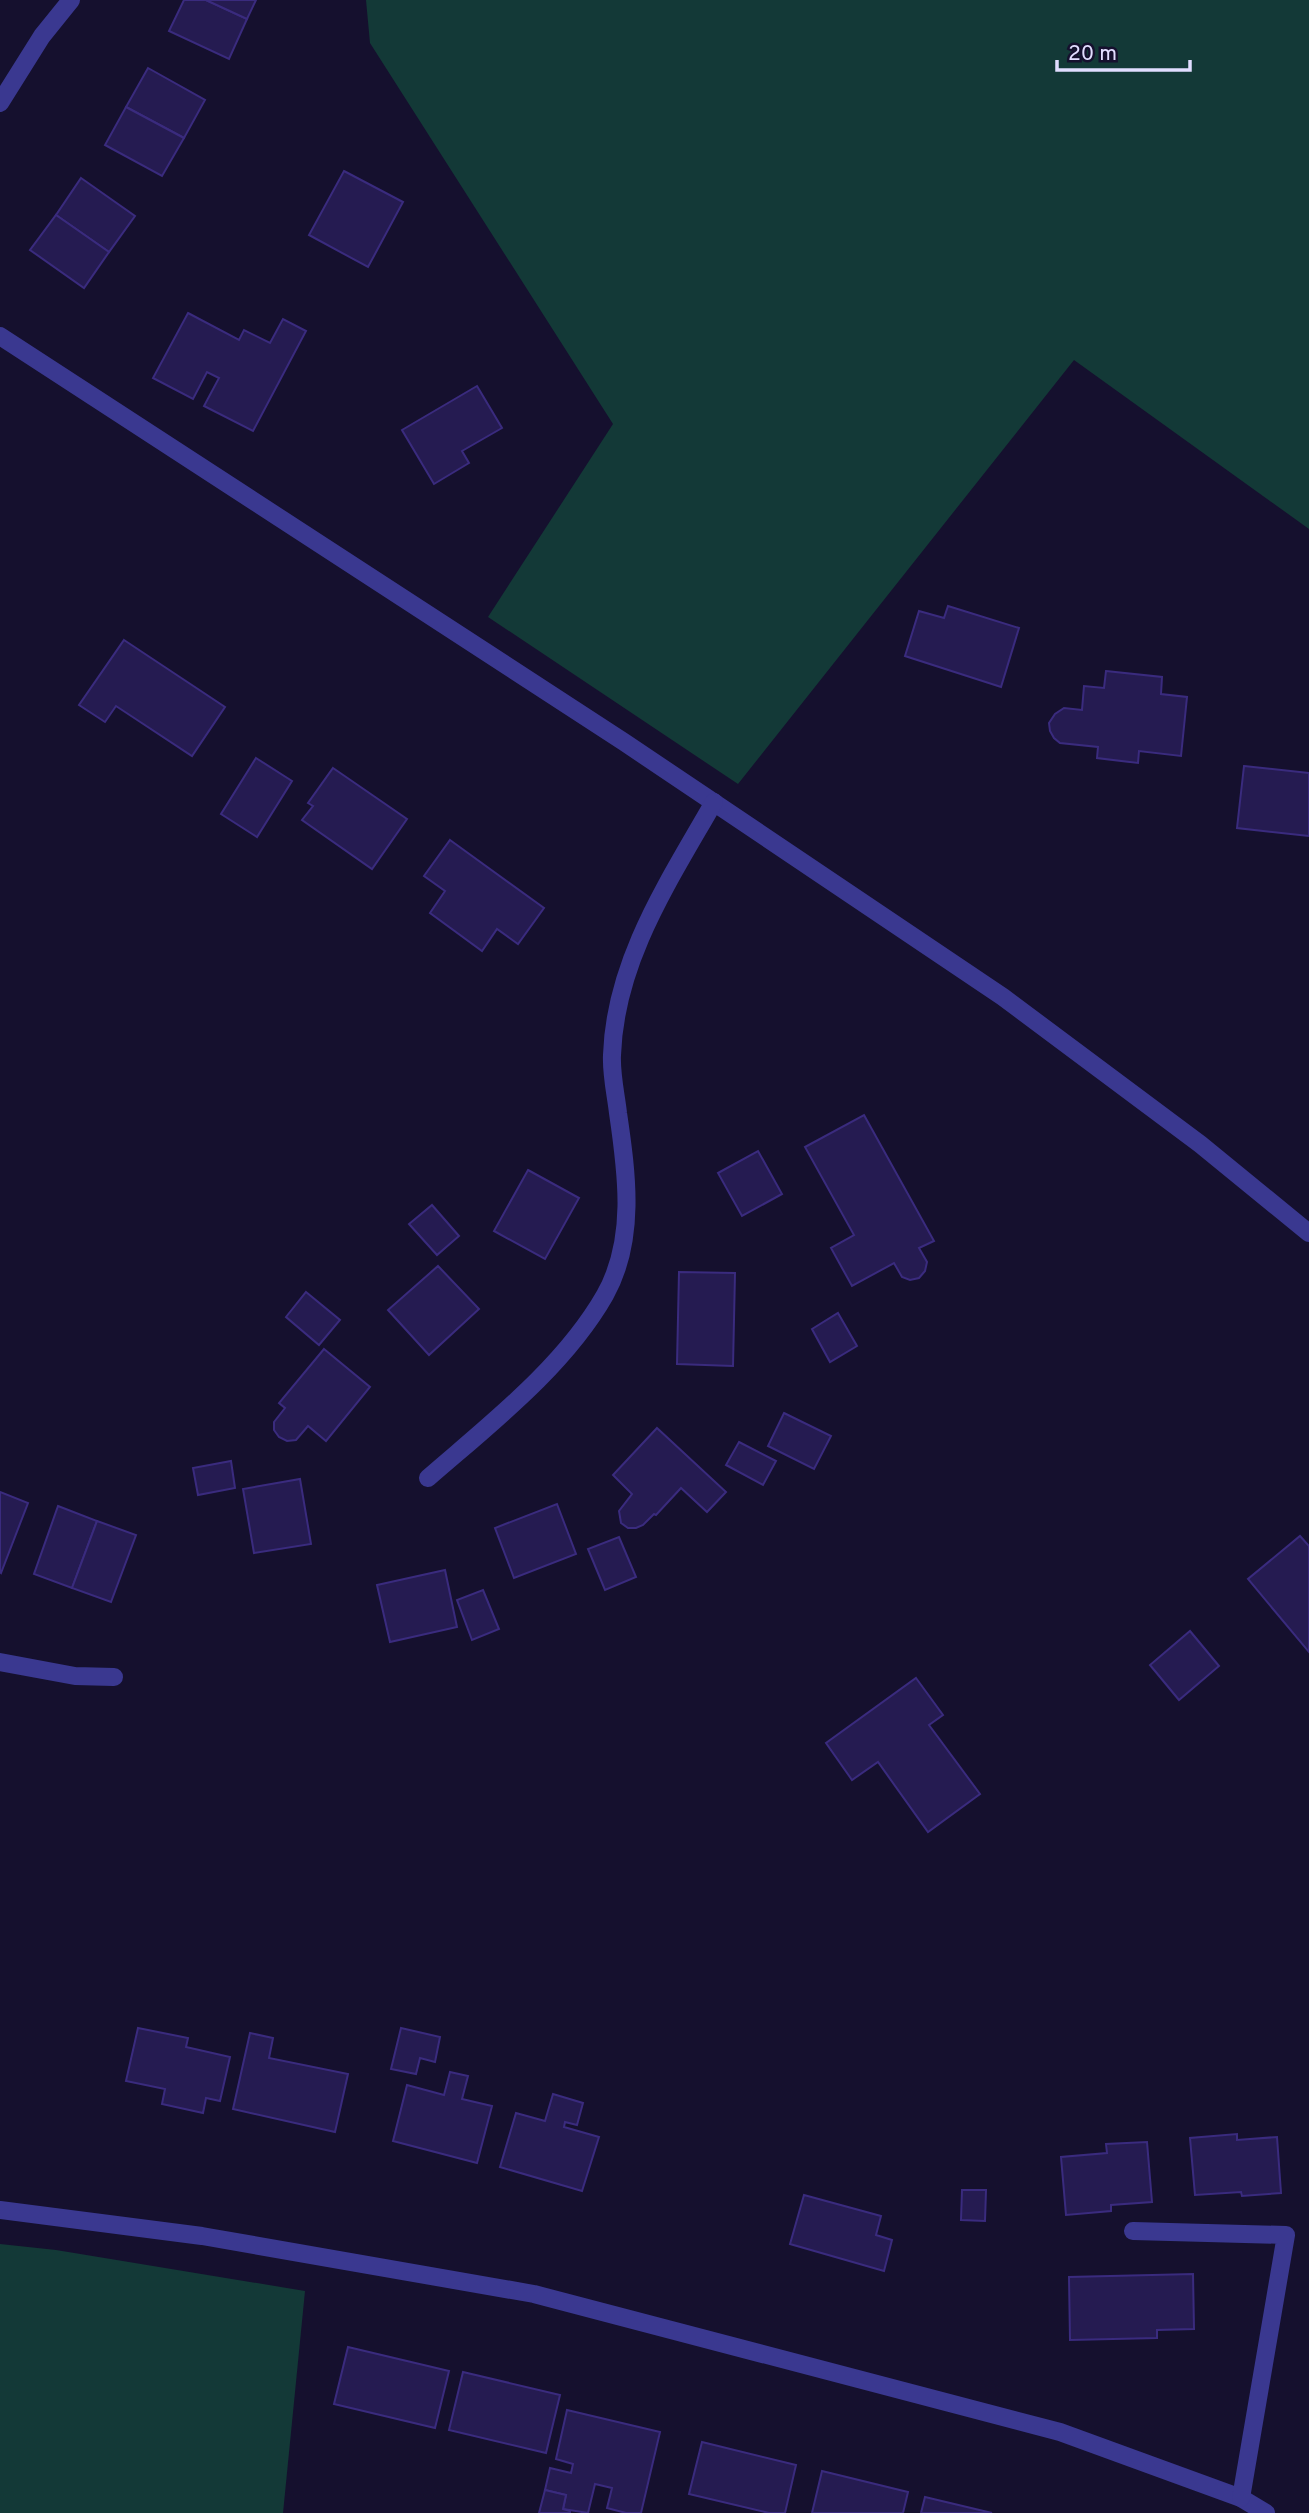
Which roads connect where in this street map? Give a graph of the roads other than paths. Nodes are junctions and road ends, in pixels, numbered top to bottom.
1 (71, 0) edge
2 (0, 103) edge
3 (0, 336) edge
4 (714, 802) junction
5 (1309, 1233) edge
6 (428, 1478) dead end
7 (0, 1662) edge
8 (114, 1677) dead end
9 (0, 2210) edge
10 (1133, 2231) dead end
11 (1241, 2498) junction
12 (1266, 2513) edge

1 - 2 street
3 - 4 street
4 - 5 street
4 - 6 street
7 - 8 street
9 - 11 street
10 - 11 street
11 - 12 street

